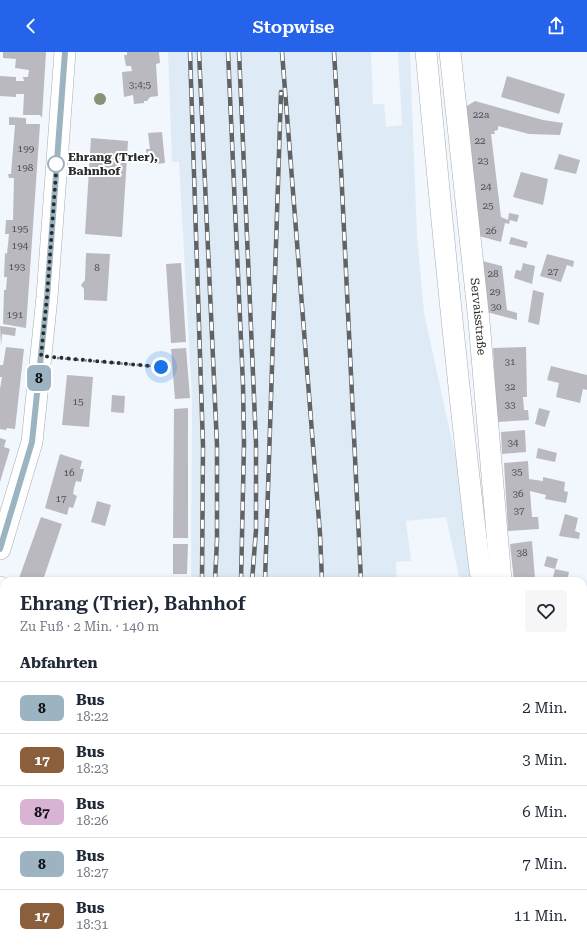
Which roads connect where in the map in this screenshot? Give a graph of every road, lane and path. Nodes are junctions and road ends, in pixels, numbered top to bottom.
1 (65, 52) edge
2 (426, 52) edge
3 (450, 52) edge
4 (41, 356) junction
5 (161, 367) dead end
6 (0, 549) edge
7 (482, 577) edge
8 (501, 577) edge

1 - 4 street
2 - 7 street
3 - 8 street, Servaisstraße
4 - 5 path
4 - 6 street

